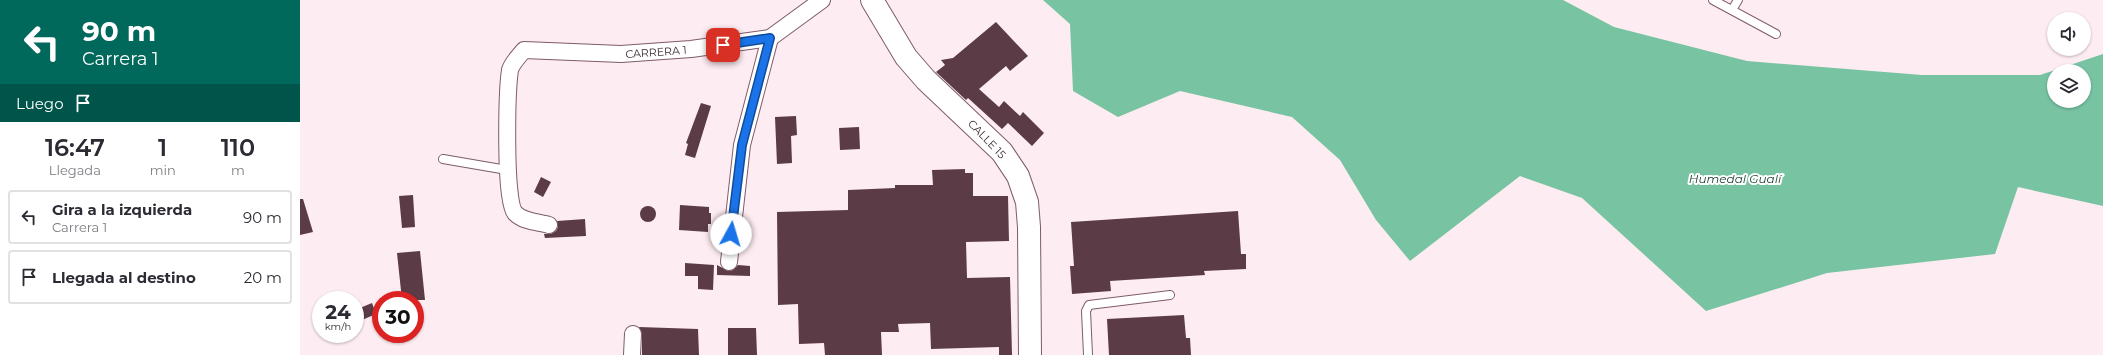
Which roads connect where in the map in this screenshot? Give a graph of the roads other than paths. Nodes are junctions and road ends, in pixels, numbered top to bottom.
1 (822, 0) edge
2 (872, 0) edge
3 (1713, 0) edge
4 (1738, 0) edge
5 (1732, 10) junction
6 (1776, 34) dead end
7 (770, 38) junction
8 (443, 159) dead end
9 (506, 170) junction
10 (550, 224) dead end
11 (728, 262) dead end
12 (1170, 294) dead end
13 (633, 334) dead end
14 (632, 355) edge
15 (1030, 355) edge
16 (1088, 355) edge

1 - 7 street, CARRERA 1
2 - 15 street, CALLE 15
3 - 5 lane
4 - 5 lane
5 - 6 lane
7 - 9 street, CARRERA 1
7 - 11 street
8 - 9 lane
9 - 10 street
12 - 16 lane
13 - 14 street

